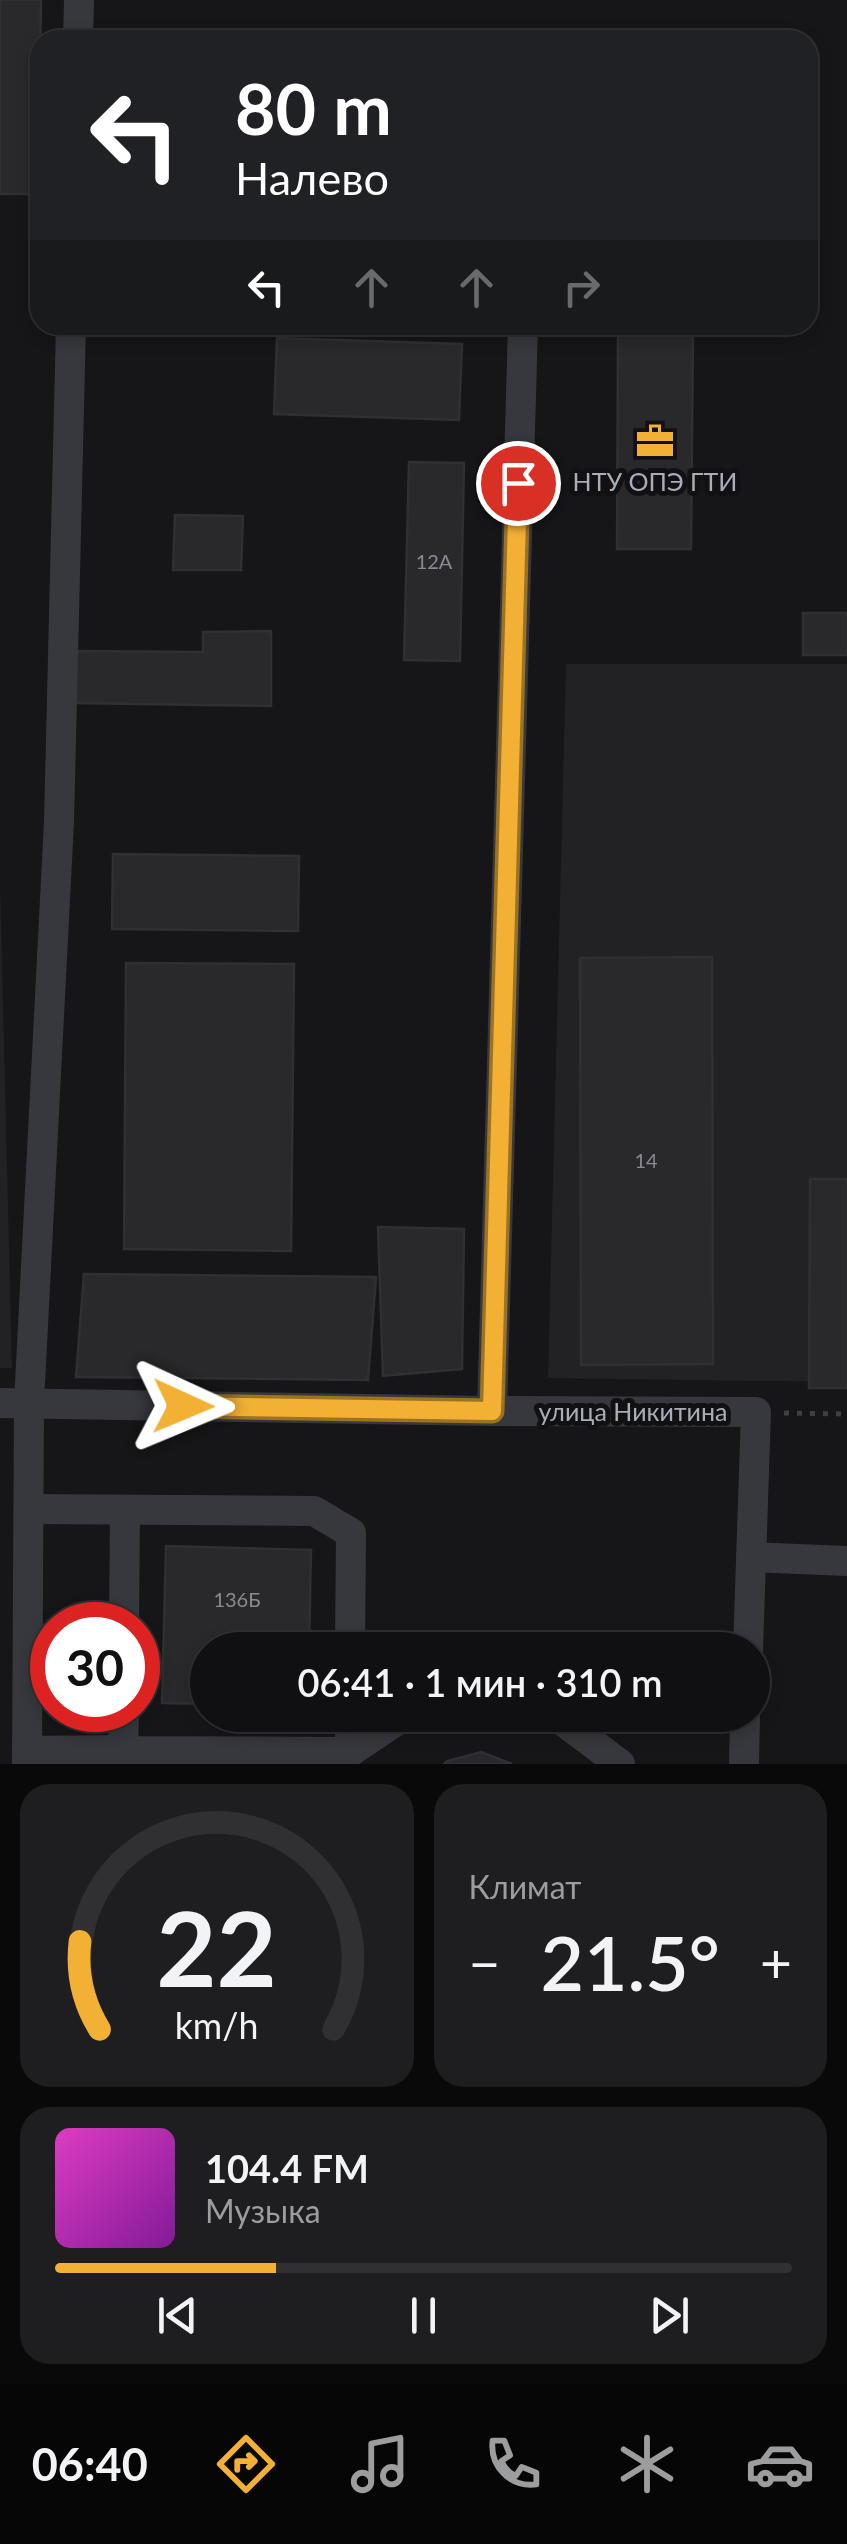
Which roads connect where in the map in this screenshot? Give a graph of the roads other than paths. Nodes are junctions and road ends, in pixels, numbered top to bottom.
1 (79, 0) edge
2 (78, 30) edge
3 (71, 335) edge
4 (523, 335) edge
5 (14, 1403) edge
6 (492, 1411) junction
7 (30, 1510) junction
8 (125, 1510) junction
9 (751, 1558) junction
10 (847, 1561) edge
11 (124, 1602) edge
12 (350, 1632) edge
13 (749, 1632) edge
14 (124, 1732) edge
15 (350, 1732) edge
16 (379, 1732) edge
17 (578, 1732) edge
18 (745, 1732) edge
19 (350, 1752) junction
20 (27, 1758) edge
21 (124, 1758) edge
22 (312, 1758) edge
23 (620, 1764) edge
24 (744, 1764) edge

1 - 2 street
3 - 5 street
4 - 6 street
5 - 6 street, улица Никитина
5 - 7 street
6 - 9 street, улица Никитина
7 - 8 street
7 - 20 street
8 - 11 street
8 - 12 street
9 - 10 street
9 - 13 street
14 - 21 street
15 - 19 street
16 - 19 street
17 - 23 street
18 - 24 street
19 - 22 street
20 - 21 street
21 - 22 street

